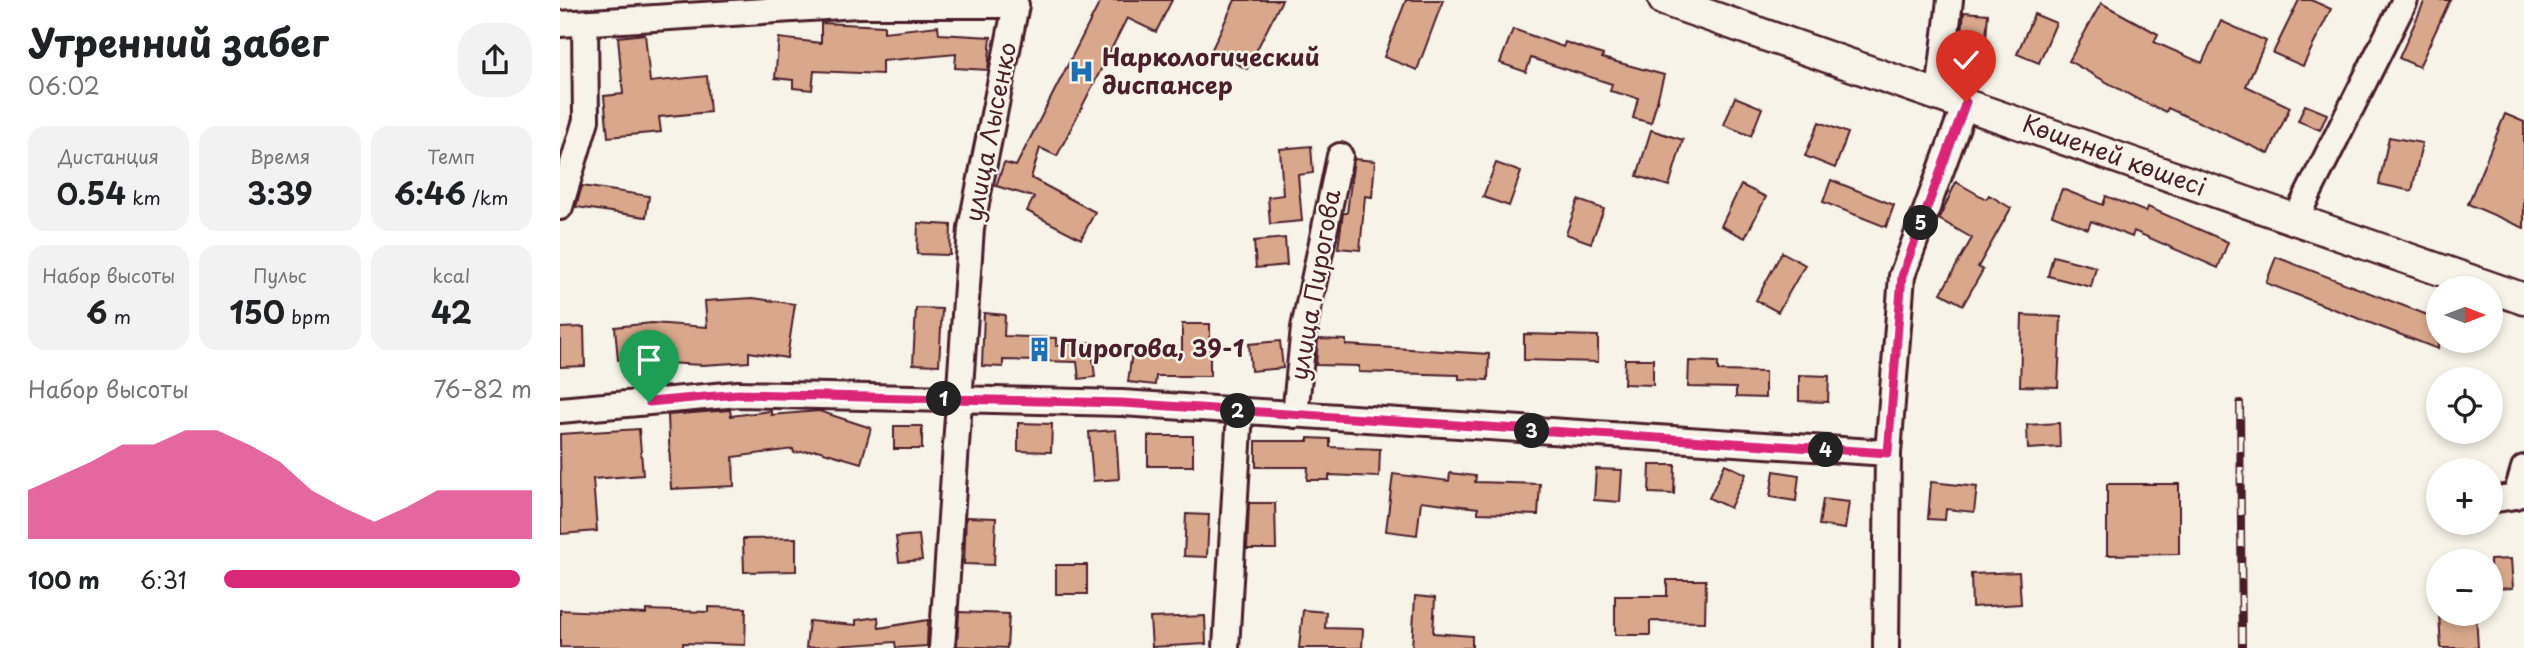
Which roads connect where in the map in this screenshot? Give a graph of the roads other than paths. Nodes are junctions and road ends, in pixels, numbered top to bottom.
1 (1664, 0) edge
2 (1950, 0) edge
3 (2405, 0) edge
4 (585, 23) junction
5 (560, 24) edge
6 (1952, 98) junction
7 (1340, 156) dead end
8 (560, 207) edge
9 (2295, 220) junction
10 (2524, 299) edge
11 (957, 399) junction
12 (560, 410) edge
13 (1240, 411) junction
14 (1295, 415) junction
15 (1888, 453) junction
16 (2524, 468) edge
17 (2503, 498) edge
18 (942, 648) edge
19 (1226, 648) edge
20 (1886, 648) edge

1 - 6 main road, Көшеней көшесі
2 - 6 street
3 - 9 street
4 - 5 street, улица Лысенко
4 - 8 street
4 - 11 street, улица Лысенко
6 - 9 main road, Көшеней көшесі
6 - 15 street
7 - 14 street, улица Пирогова
9 - 10 main road, Көшеней көшесі
11 - 12 street, улица Пирогова
11 - 13 street, улица Пирогова
11 - 18 street, улица Лысенко
13 - 14 street, улица Пирогова
13 - 19 street
14 - 15 street, улица Пирогова
15 - 20 street
16 - 17 street

